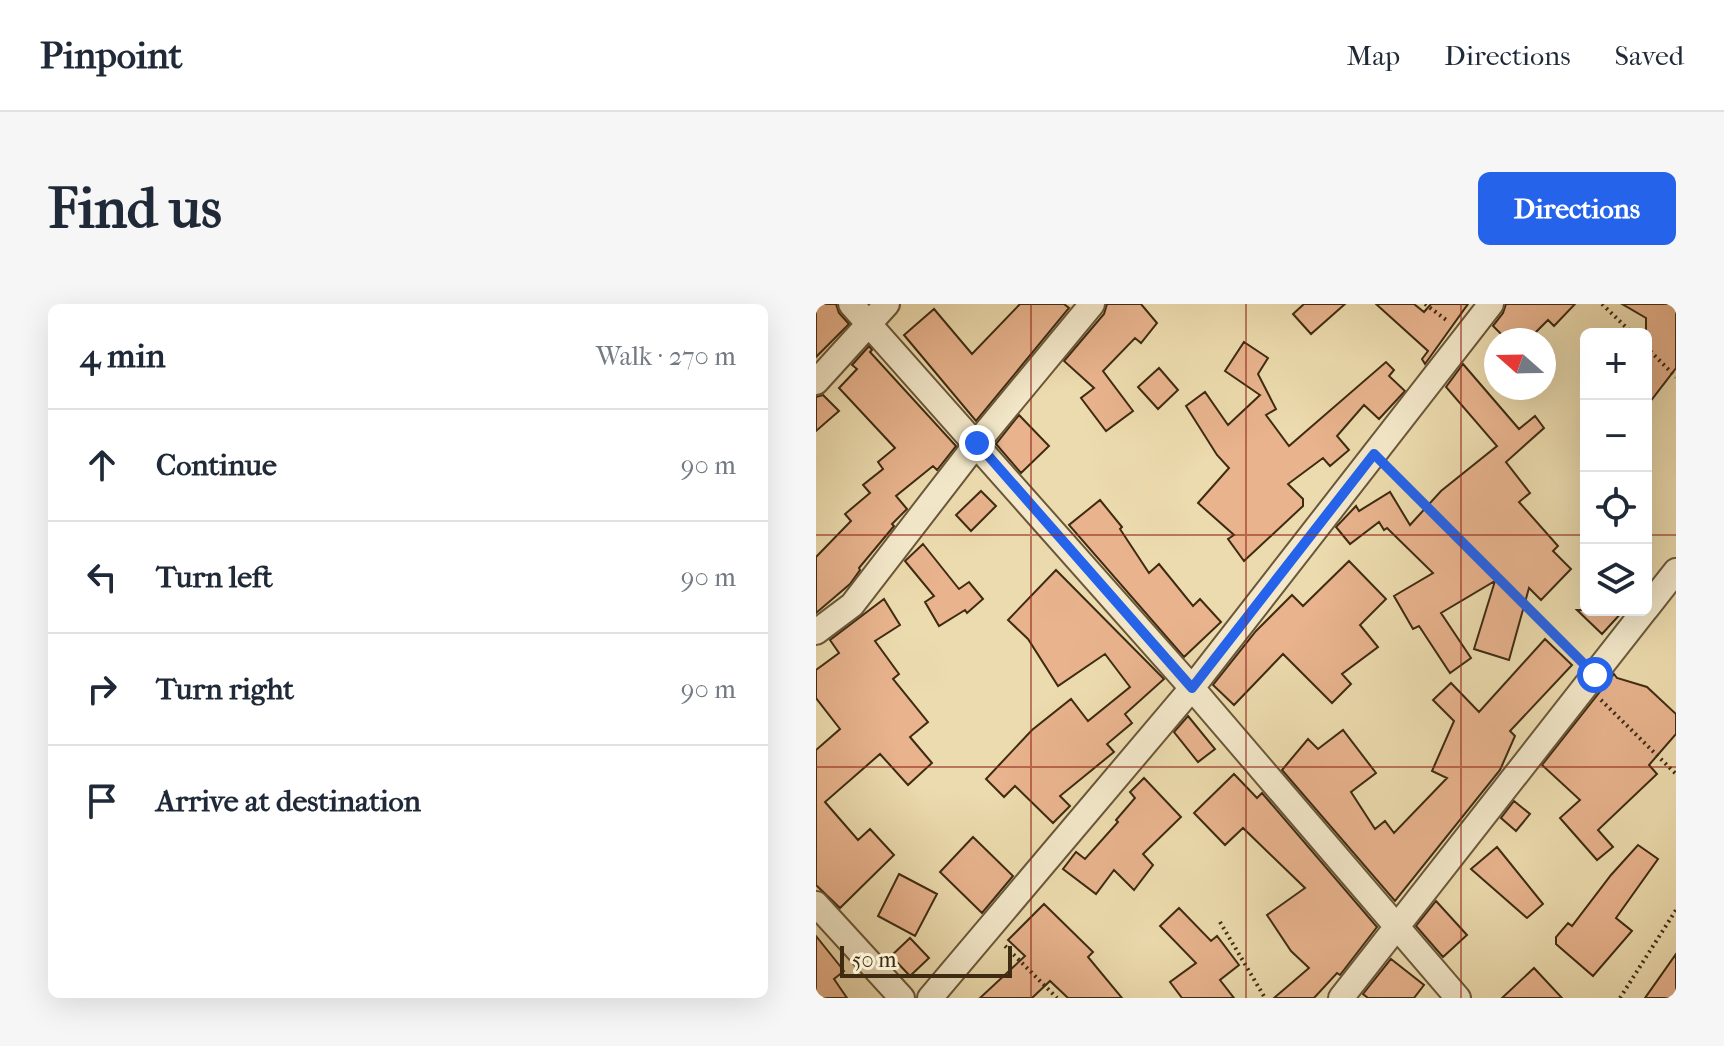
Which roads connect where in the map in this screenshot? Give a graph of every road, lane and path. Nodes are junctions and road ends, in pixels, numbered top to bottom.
1 (851, 304) edge
2 (887, 304) edge
3 (1092, 304) edge
4 (1425, 304) edge
5 (1491, 304) edge
6 (1602, 304) edge
7 (868, 326) junction
8 (1627, 328) edge
9 (1466, 336) junction
10 (1652, 353) edge
11 (1676, 377) edge
12 (816, 382) edge
13 (977, 443) junction
14 (1374, 454) junction
15 (1676, 571) edge
16 (1652, 602) edge
17 (1641, 616) edge
18 (816, 632) edge
19 (1590, 680) junction
20 (1192, 688) junction
21 (1676, 774) edge
22 (816, 904) edge
23 (1676, 910) edge
24 (1220, 922) dead end
25 (1397, 927) junction
26 (989, 930) junction
27 (902, 998) edge
28 (930, 998) edge
29 (1057, 998) edge
30 (1265, 998) edge
31 (1341, 998) edge
32 (1458, 998) edge
33 (1620, 998) edge

1 - 7 street
2 - 7 street
3 - 13 street
4 - 9 path
5 - 9 street
6 - 8 path
7 - 12 street
7 - 13 street
9 - 14 street
10 - 11 path
13 - 18 street
13 - 20 street
14 - 19 path
14 - 20 street
15 - 16 street
17 - 19 street
19 - 21 path
19 - 25 street
20 - 25 street
20 - 26 street
22 - 27 street
23 - 33 path
24 - 30 path
25 - 31 street
25 - 32 street
26 - 28 street
26 - 29 path

